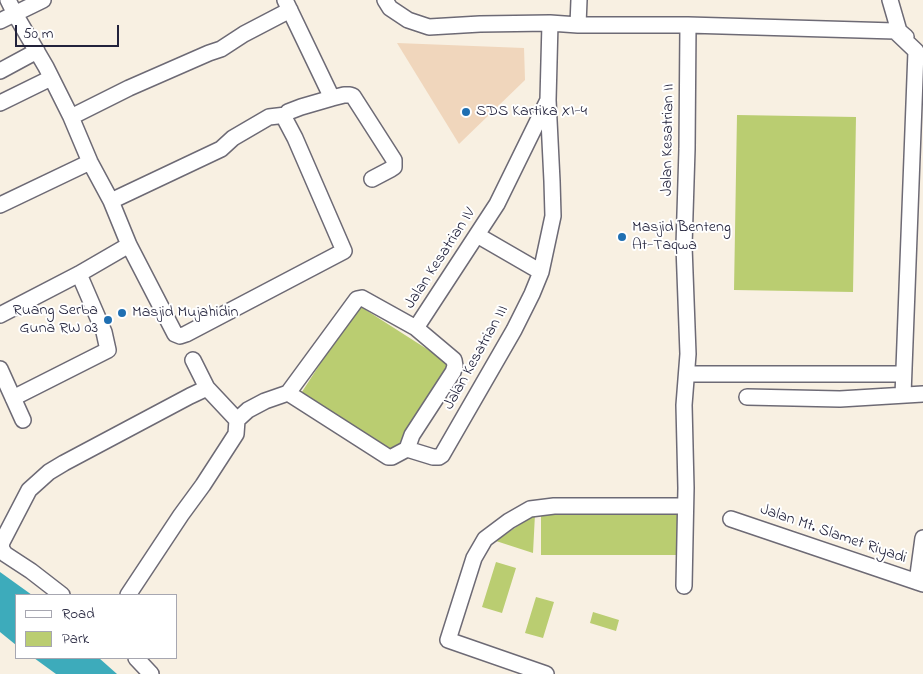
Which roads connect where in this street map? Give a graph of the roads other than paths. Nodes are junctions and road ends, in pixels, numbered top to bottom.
1 (8, 0) edge
2 (43, 0) edge
3 (385, 0) edge
4 (579, 0) edge
5 (890, 0) edge
6 (287, 5) edge
7 (15, 14) junction
8 (0, 20) edge
9 (550, 24) junction
10 (578, 25) junction
11 (688, 25) junction
12 (897, 30) junction
13 (920, 49) edge
14 (37, 51) junction
15 (0, 71) edge
16 (51, 78) junction
17 (332, 98) junction
18 (548, 100) junction
19 (0, 103) edge
20 (286, 114) junction
21 (71, 117) junction
22 (90, 162) junction
23 (372, 179) dead end
24 (110, 201) junction
25 (0, 205) edge
26 (477, 236) junction
27 (129, 245) junction
28 (540, 272) junction
29 (80, 274) junction
30 (0, 315) edge
31 (416, 328) junction
32 (193, 360) dead end
33 (0, 369) edge
34 (687, 374) junction
35 (903, 374) junction
36 (207, 388) junction
37 (288, 393) junction
38 (923, 394) edge
39 (903, 395) junction
40 (747, 397) dead end
41 (13, 398) junction
42 (23, 420) dead end
43 (237, 420) junction
44 (407, 449) junction
45 (685, 506) junction
46 (731, 519) dead end
47 (923, 538) edge
48 (920, 583) edge
49 (684, 586) dead end
50 (61, 594) edge
51 (129, 594) edge
52 (137, 659) edge
53 (152, 674) edge
54 (546, 674) edge

1 - 7 street
2 - 7 street
3 - 9 street
4 - 10 street
5 - 12 street
6 - 17 street
6 - 21 street
7 - 8 street
7 - 14 street
9 - 10 street
9 - 18 street, Jalan Kesatrian III
10 - 11 street
11 - 12 street
11 - 34 street, Jalan Kesatrian II
12 - 13 street
13 - 35 street
14 - 15 street
14 - 16 street
16 - 19 street
16 - 21 street
17 - 20 street
17 - 23 street
18 - 26 street, Jalan Kesatrian IV
18 - 28 street, Jalan Kesatrian III
20 - 24 street
20 - 27 street
21 - 22 street
22 - 24 street
22 - 25 street
24 - 27 street
26 - 28 street
26 - 31 street, Jalan Kesatrian IV
27 - 29 street
28 - 44 street, Jalan Kesatrian III
29 - 30 street
29 - 41 street
31 - 37 street, Jalan Kesatrian IV
31 - 44 street
32 - 36 street
33 - 41 street
34 - 35 street
34 - 45 street, Jalan Kesatrian II
35 - 39 street
36 - 43 street
36 - 50 street
37 - 43 street
37 - 44 street
38 - 39 street
39 - 40 street
41 - 42 street
43 - 51 street
45 - 49 street, Jalan Kesatrian II
45 - 54 street
46 - 48 street, Jalan Mt. Slamet Riyadi
47 - 48 street
52 - 53 street

